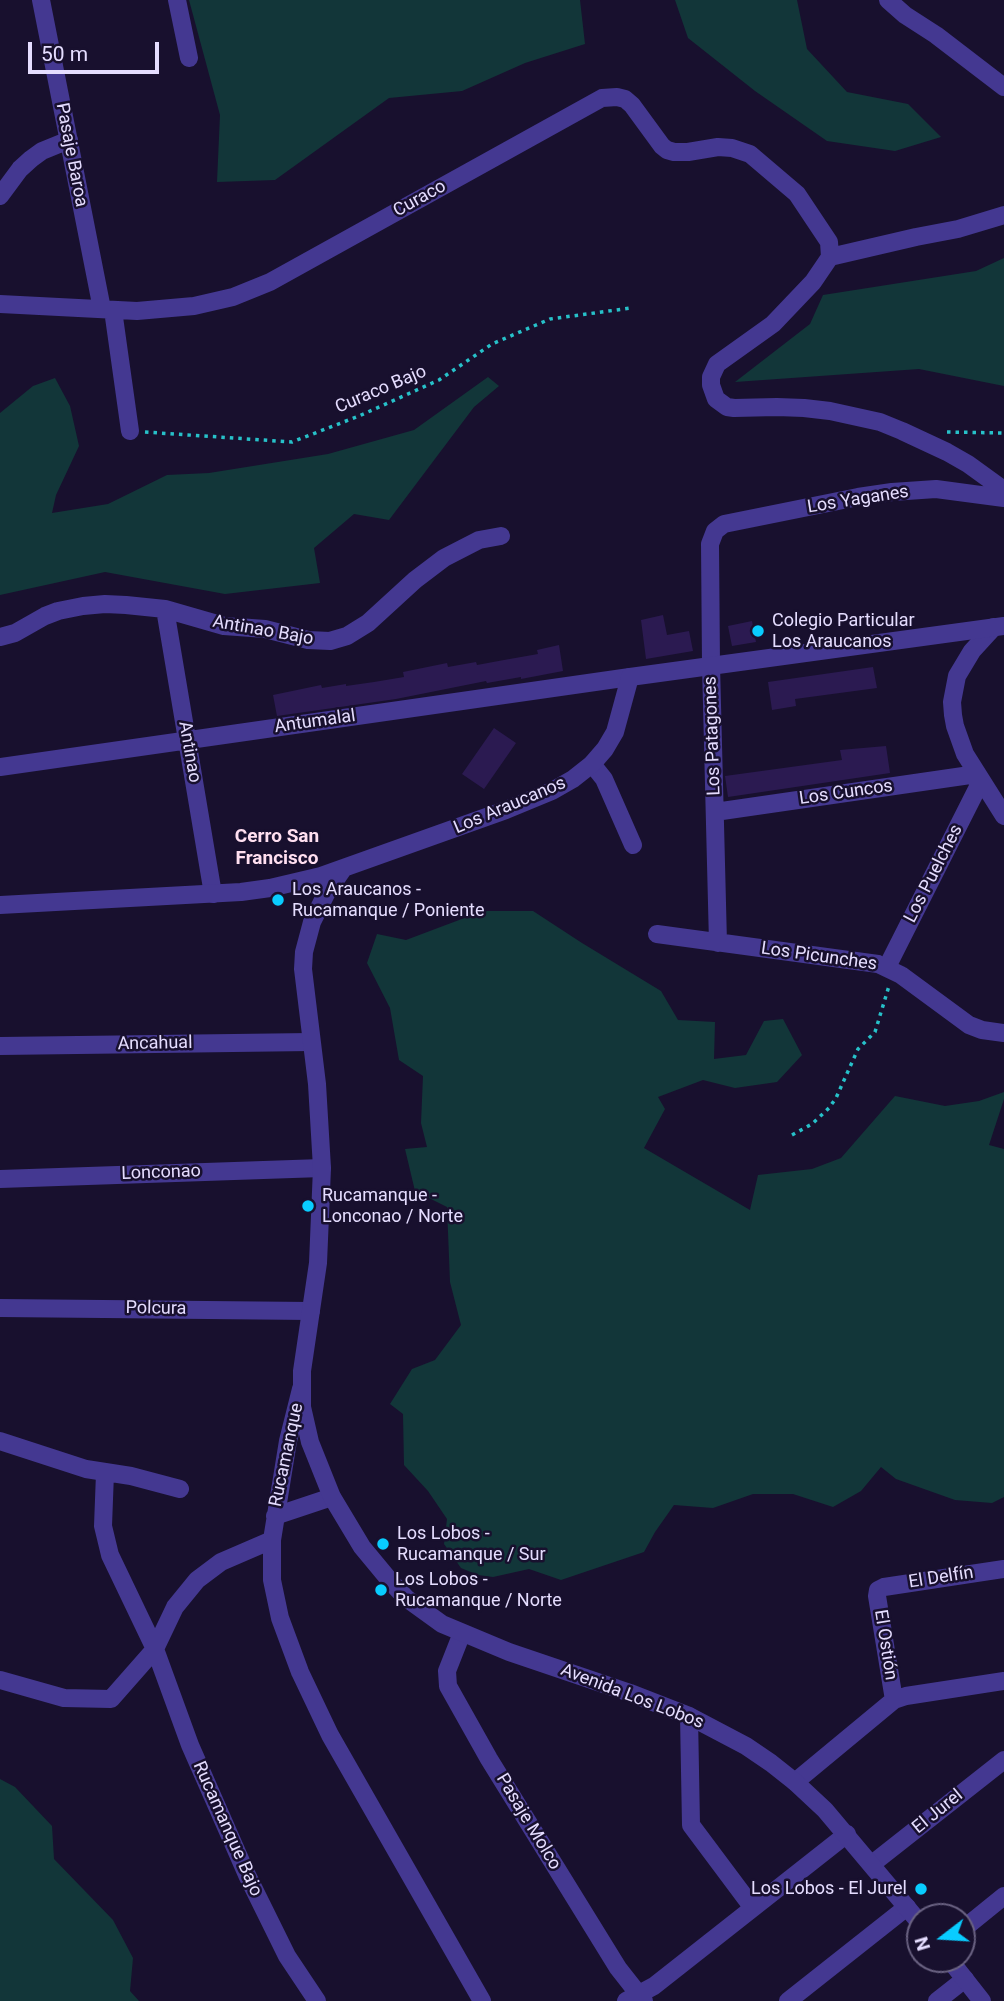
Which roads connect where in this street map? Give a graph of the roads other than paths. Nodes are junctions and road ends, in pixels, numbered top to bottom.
1 (41, 0) edge
2 (177, 0) edge
3 (888, 0) edge
4 (189, 58) dead end
5 (1004, 87) edge
6 (69, 140) junction
7 (0, 196) edge
8 (1004, 215) edge
9 (830, 257) junction
10 (0, 304) edge
11 (107, 309) junction
12 (130, 431) road end
13 (1004, 490) edge
14 (1004, 498) edge
15 (715, 531) joint
16 (501, 536) dead end
17 (165, 609) junction
18 (999, 626) edge
19 (0, 637) edge
20 (711, 665) junction
21 (631, 677) junction
22 (187, 740) junction
23 (592, 764) junction
24 (0, 767) edge
25 (979, 778) junction
26 (715, 812) junction
27 (1004, 816) edge
28 (633, 845) dead end
29 (343, 869) junction
30 (213, 894) junction
31 (0, 905) edge
32 (657, 934) dead end
33 (718, 943) junction
34 (891, 969) junction
35 (1004, 1033) edge
36 (311, 1042) junction
37 (0, 1046) edge
38 (322, 1168) junction
39 (0, 1179) edge
40 (0, 1308) edge
41 (311, 1311) junction
42 (301, 1389) junction
43 (0, 1441) edge
44 (105, 1474) junction
45 (180, 1489) dead end
46 (332, 1497) junction
47 (275, 1516) junction
48 (272, 1540) junction
49 (1004, 1569) edge
50 (878, 1590) joint
51 (462, 1633) junction
52 (155, 1649) junction
53 (0, 1680) edge
54 (1004, 1681) edge
55 (894, 1700) junction
56 (689, 1716) junction
57 (1004, 1760) edge
58 (795, 1782) junction
59 (847, 1835) junction
60 (873, 1864) junction
61 (1004, 1896) edge
62 (906, 1906) edge
63 (753, 1908) junction
64 (906, 1908) edge
65 (976, 1919) edge
66 (960, 1973) edge
67 (965, 1979) junction
68 (636, 1999) edge
69 (317, 2001) edge
70 (482, 2001) edge
71 (788, 2001) edge
72 (937, 2001) edge
73 (982, 2001) edge

1 - 6 street, Pasaje Baroa
2 - 4 street
3 - 5 street
6 - 7 street
6 - 11 street, Pasaje Baroa
8 - 9 street
9 - 11 street, Curaco
9 - 13 street
10 - 11 street, Curaco
11 - 12 street, Pasaje Baroa
14 - 15 street, Los Yaganes
15 - 20 street, Los Patagones
16 - 17 street, Antinao Bajo
17 - 19 street, Antinao Bajo
17 - 22 street, Antinao
18 - 20 street
18 - 25 street
20 - 21 street
20 - 26 street, Los Patagones
21 - 22 street, Antumalal
21 - 23 street, Los Araucanos
22 - 24 street, Antumalal
22 - 30 street, Antinao
23 - 28 street
23 - 29 street, Los Araucanos
25 - 26 street, Los Cuncos
25 - 27 street
25 - 34 street, Los Puelches
26 - 33 street, Los Patagones
29 - 30 street, Los Araucanos
29 - 36 street, Rucamanque
30 - 31 street, Los Araucanos
32 - 33 street, Los Picunches
33 - 34 street, Los Picunches
34 - 35 street, Los Picunches
36 - 37 street, Ancahual
36 - 38 street, Rucamanque
38 - 39 street, Lonconao
38 - 41 street, Rucamanque
40 - 41 street, Polcura
41 - 42 street, Rucamanque
42 - 46 street, Avenida Los Lobos
42 - 47 street, Rucamanque
43 - 44 street
44 - 45 street
44 - 52 street
46 - 47 street
46 - 51 street, Avenida Los Lobos
47 - 48 street, Rucamanque
48 - 52 street
48 - 70 street, Rucamanque
49 - 50 street, El Delfín
50 - 55 street, El Ostión
51 - 56 street, Avenida Los Lobos
51 - 68 street, Pasaje Molco
52 - 53 street
52 - 69 street, Rucamanque Bajo
54 - 55 street
55 - 58 street
56 - 58 street, Avenida Los Lobos
56 - 63 street
57 - 60 street, El Jurel
58 - 59 street, Avenida Los Lobos
59 - 60 street, Avenida Los Lobos
59 - 63 street
60 - 62 street, Avenida Los Lobos
61 - 65 street
63 - 68 street
64 - 71 street
66 - 67 street
67 - 72 street
67 - 73 street

